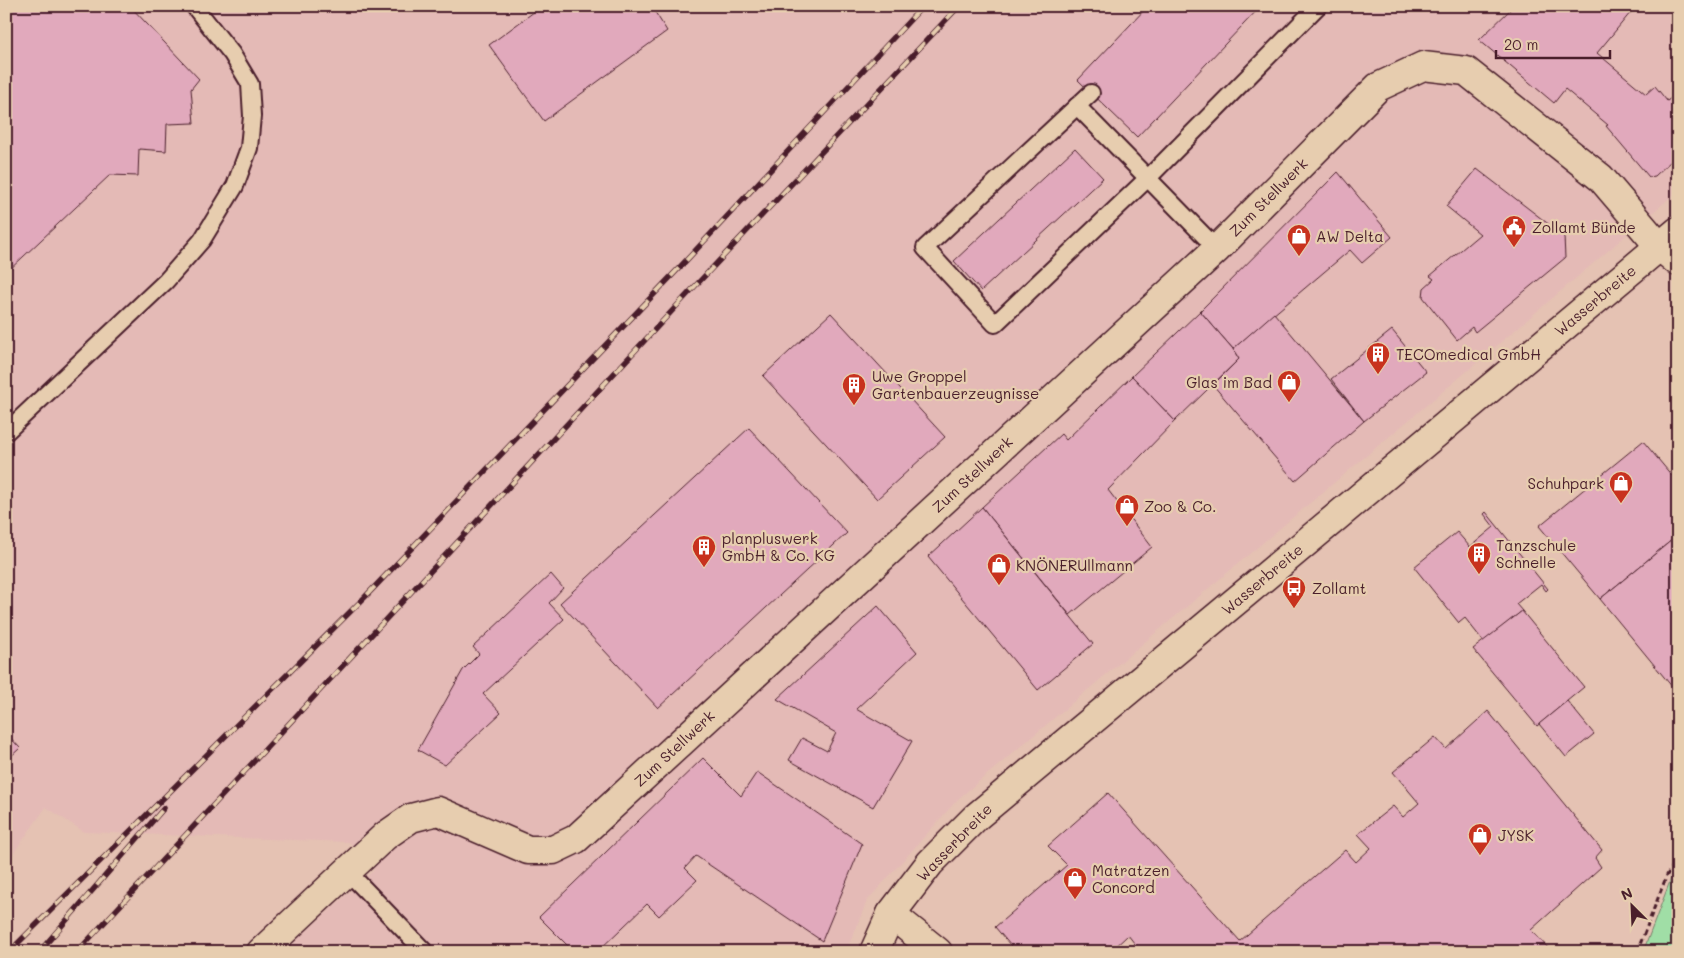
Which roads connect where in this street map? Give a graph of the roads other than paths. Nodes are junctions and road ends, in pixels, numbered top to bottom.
1 (194, 6) edge
2 (1318, 6) edge
3 (1091, 93) dead end
4 (1077, 106) junction
5 (1148, 178) junction
6 (1672, 246) edge
7 (1217, 249) junction
8 (6, 432) edge
9 (348, 872) junction
10 (891, 914) junction
11 (261, 952) edge
12 (426, 952) edge
13 (874, 952) edge
14 (938, 952) edge

1 - 8 lane
2 - 5 lane
3 - 4 lane
4 - 5 lane
4 - 5 lane
5 - 7 lane
6 - 7 street, Zum Stellwerk
6 - 10 street, Wasserbreite
7 - 9 street, Zum Stellwerk
9 - 11 street, Zum Stellwerk
9 - 12 lane
10 - 13 street, Wasserbreite
10 - 14 street

